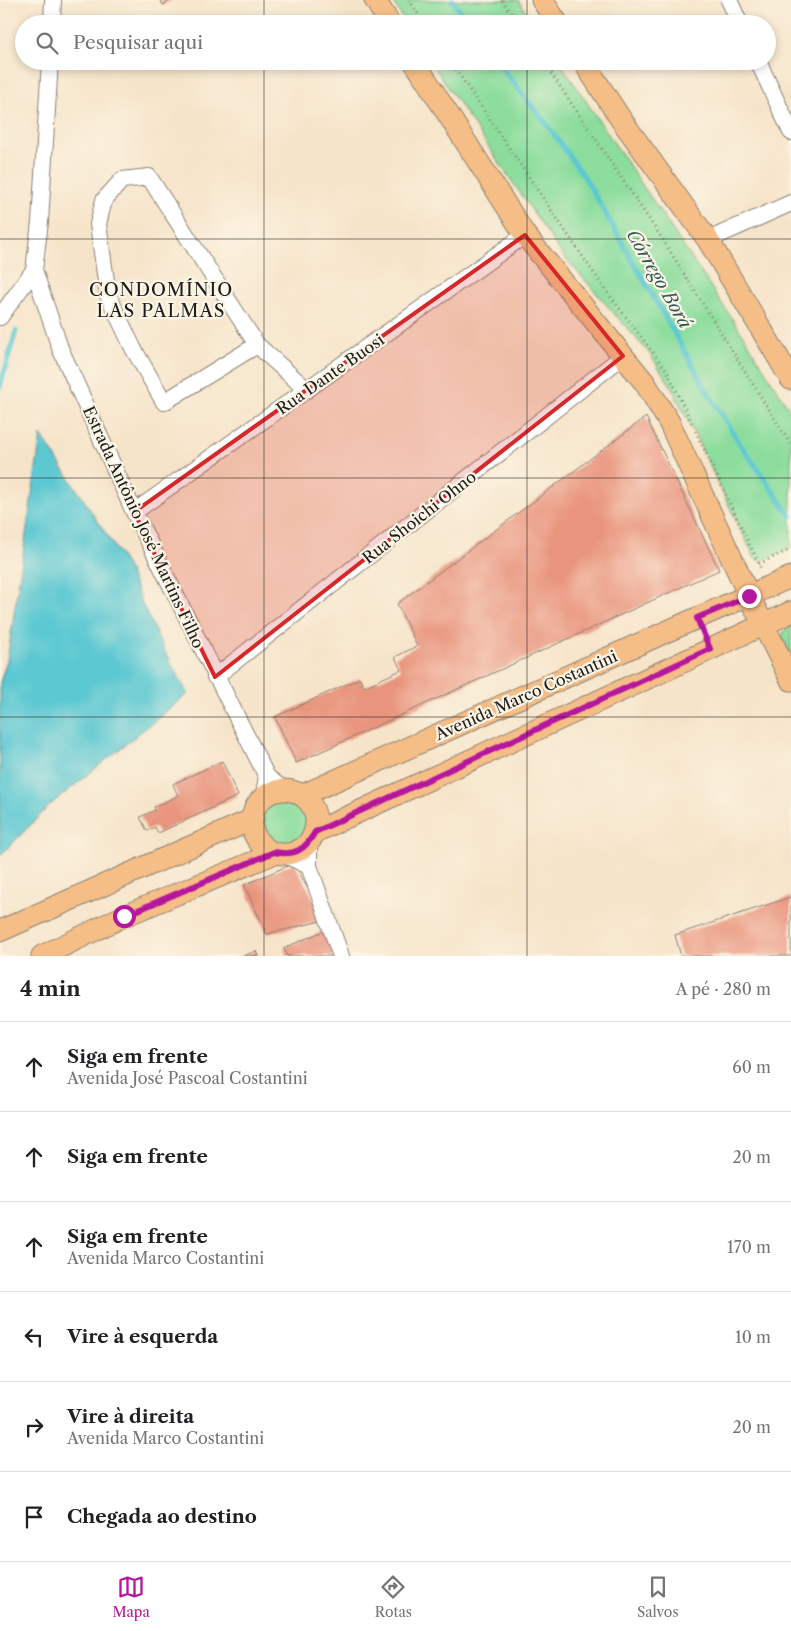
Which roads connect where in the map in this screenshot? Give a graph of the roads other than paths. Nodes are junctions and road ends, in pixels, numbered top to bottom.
1 (53, 0) edge
2 (375, 0) edge
3 (542, 0) edge
4 (729, 0) edge
5 (52, 15) edge
6 (384, 15) edge
7 (552, 15) edge
8 (736, 15) edge
9 (49, 70) edge
10 (420, 70) edge
11 (589, 70) edge
12 (762, 70) edge
13 (791, 132) edge
14 (791, 203) edge
15 (525, 235) junction
16 (708, 240) junction
17 (34, 270) junction
18 (0, 317) edge
19 (257, 345) junction
20 (623, 356) junction
21 (791, 379) edge
22 (307, 390) junction
23 (134, 512) junction
24 (791, 577) edge
25 (749, 596) junction
26 (791, 612) edge
27 (697, 618) junction
28 (763, 625) junction
29 (710, 649) junction
30 (216, 677) junction
31 (791, 680) edge
32 (267, 777) junction
33 (293, 793) junction
34 (263, 799) junction
35 (252, 819) junction
36 (312, 837) junction
37 (279, 853) junction
38 (309, 866) junction
39 (0, 931) edge
40 (42, 956) edge
41 (341, 956) edge

1 - 5 street
2 - 6 main road
3 - 7 main road
4 - 8 street
9 - 17 street
10 - 15 main road
11 - 16 main road
12 - 13 street
14 - 16 street
15 - 20 main road
15 - 22 street, Rua Dante Buosi
16 - 21 main road
17 - 18 street
17 - 23 street, Estrada Antônio José Martins Filho
19 - 19 street
19 - 22 street
20 - 25 main road
20 - 30 street, Rua Shoichi Ohno
22 - 23 street, Rua Dante Buosi
23 - 30 street, Estrada Antônio José Martins Filho
24 - 25 main road, Avenida Marco Costantini
25 - 27 main road, Avenida Marco Costantini
25 - 28 main road
26 - 28 main road
27 - 29 main road
27 - 33 main road, Avenida Marco Costantini
28 - 29 main road
28 - 31 main road
29 - 36 main road
30 - 32 street, Estrada Antônio José Martins Filho
32 - 33 street, Estrada Antônio José Martins Filho
32 - 34 street
33 - 34 main road
33 - 36 main road
34 - 35 main road
35 - 37 main road
35 - 39 main road
36 - 37 main road
36 - 38 street
37 - 38 street
37 - 40 main road
38 - 41 street

